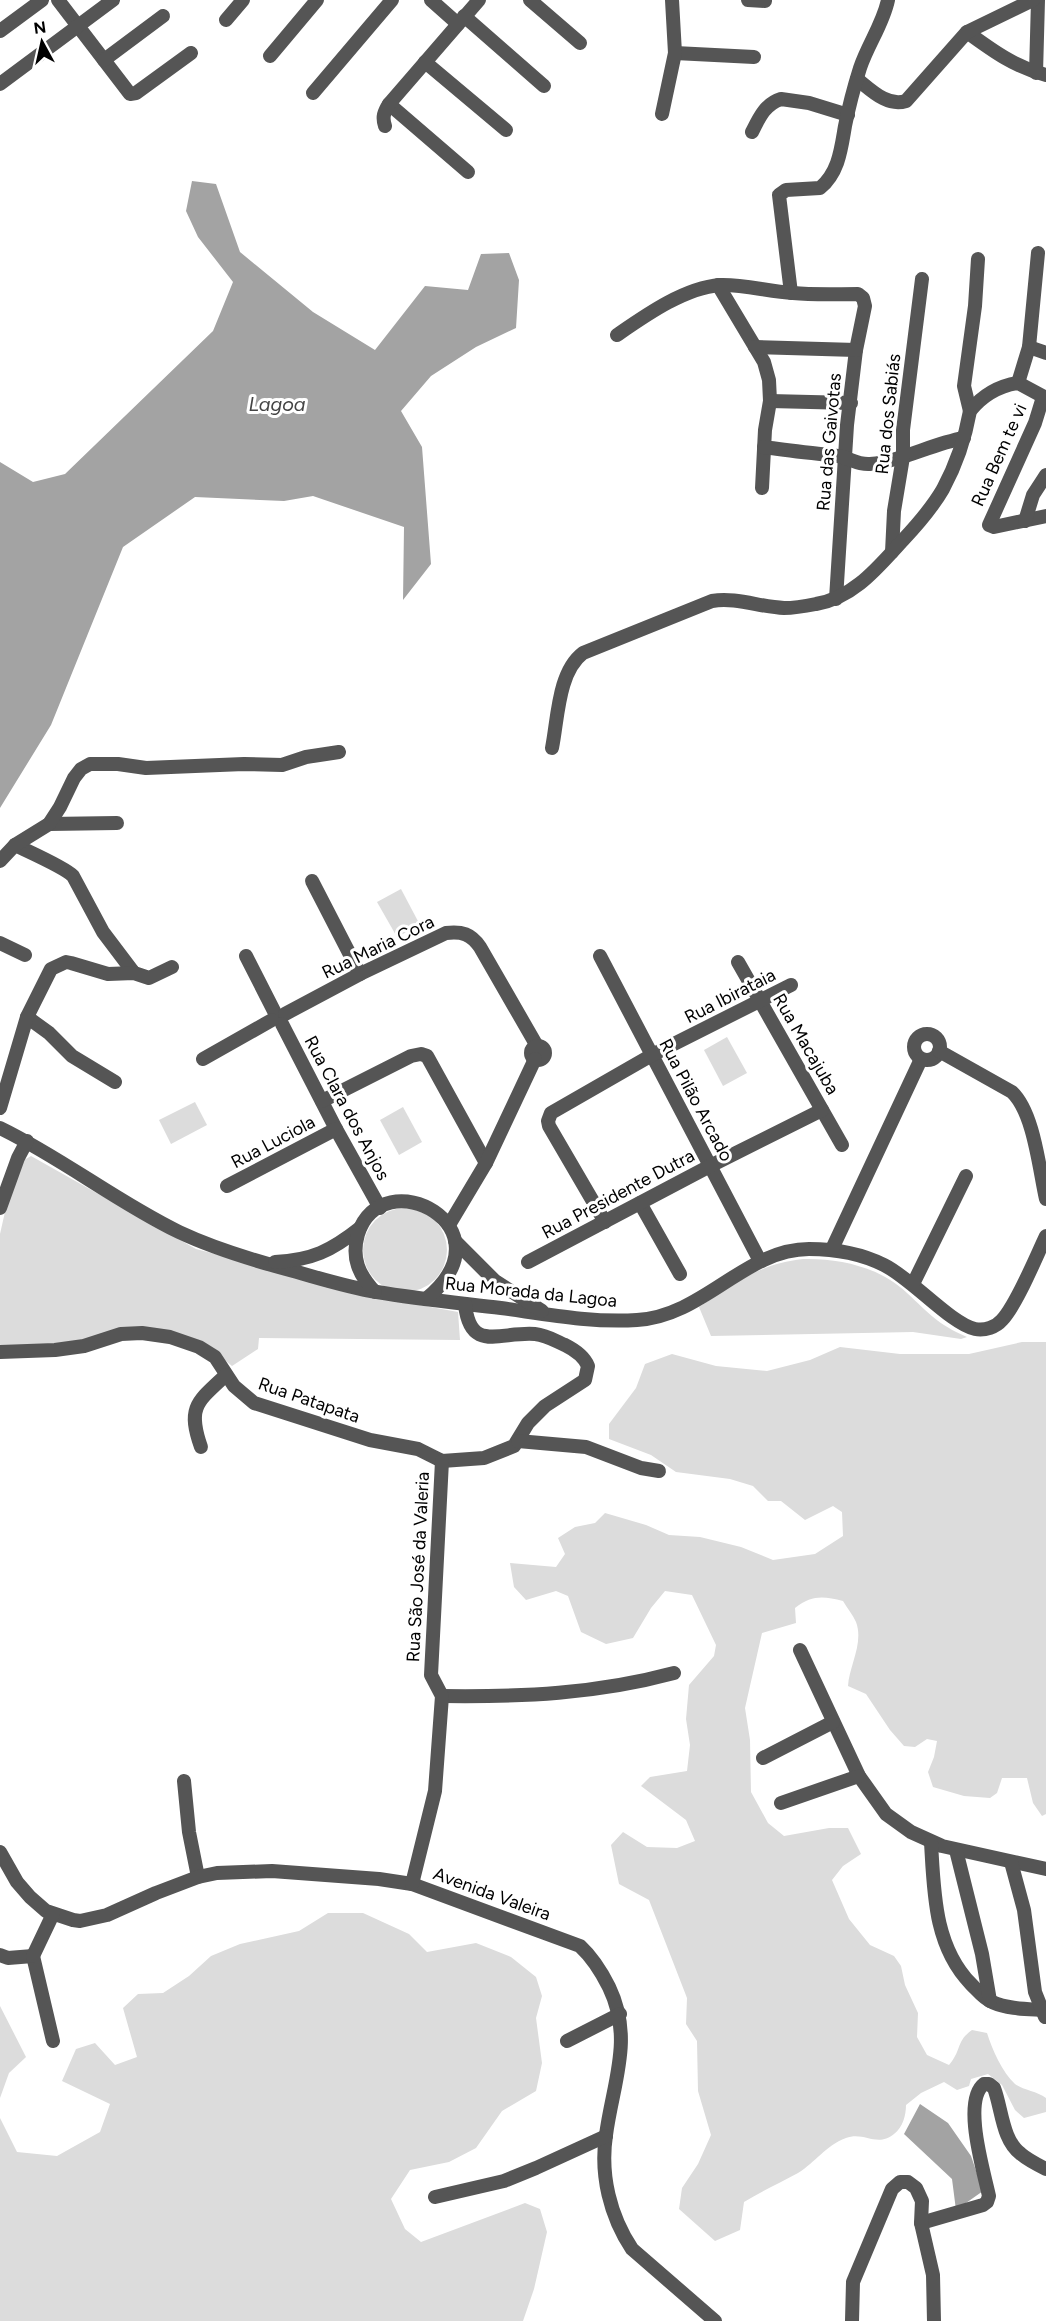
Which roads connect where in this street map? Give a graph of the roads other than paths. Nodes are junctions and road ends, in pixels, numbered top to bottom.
1 (42, 0) edge
2 (58, 0) edge
3 (113, 0) edge
4 (243, 0) edge
5 (317, 0) edge
6 (392, 0) edge
7 (431, 0) edge
8 (478, 0) edge
9 (531, 0) edge
10 (672, 0) edge
11 (748, 0) edge
12 (888, 0) edge
13 (1033, 0) edge
14 (1038, 0) edge
15 (765, 1) edge
16 (163, 16) dead end
17 (461, 20) junction
18 (226, 21) dead end
19 (78, 26) junction
20 (0, 31) edge
21 (967, 32) junction
22 (580, 43) dead end
23 (191, 53) dead end
24 (675, 53) junction
25 (270, 56) dead end
26 (754, 57) dead end
27 (104, 60) junction
28 (425, 62) junction
29 (1041, 74) edge
30 (857, 79) junction
31 (0, 84) edge
32 (544, 86) dead end
33 (313, 93) dead end
34 (389, 104) junction
35 (662, 114) dead end
36 (848, 115) junction
37 (385, 126) dead end
38 (506, 130) dead end
39 (753, 132) dead end
40 (468, 172) dead end
41 (1038, 253) dead end
42 (978, 259) dead end
43 (922, 279) dead end
44 (718, 285) junction
45 (791, 293) junction
46 (617, 335) dead end
47 (755, 347) junction
48 (1029, 347) junction
49 (856, 350) junction
50 (1046, 353) edge
51 (1018, 383) junction
52 (1045, 397) edge
53 (770, 401) junction
54 (851, 403) junction
55 (970, 411) junction
56 (964, 438) junction
57 (764, 447) junction
58 (903, 457) junction
59 (846, 458) junction
60 (1046, 475) edge
61 (762, 488) dead end
62 (1046, 516) edge
63 (1025, 521) junction
64 (892, 552) junction
65 (836, 599) junction
66 (552, 747) dead end
67 (339, 752) dead end
68 (117, 823) dead end
69 (49, 824) junction
70 (15, 845) junction
71 (0, 861) edge
72 (312, 881) dead end
73 (0, 943) edge
74 (25, 954) dead end
75 (246, 956) dead end
76 (600, 956) dead end
77 (738, 962) dead end
78 (172, 967) dead end
79 (134, 973) junction
80 (360, 975) junction
81 (791, 985) dead end
82 (761, 1002) junction
83 (27, 1017) junction
84 (279, 1018) junction
85 (939, 1051) junction
86 (652, 1055) junction
87 (203, 1059) dead end
88 (921, 1059) junction
89 (115, 1082) dead end
90 (322, 1101) junction
91 (0, 1108) edge
92 (822, 1110) junction
93 (0, 1128) edge
94 (336, 1129) junction
95 (27, 1141) junction
96 (842, 1144) dead end
97 (486, 1163) junction
98 (710, 1166) junction
99 (966, 1176) dead end
100 (227, 1186) dead end
101 (1046, 1199) edge
102 (640, 1203) junction
103 (0, 1208) edge
104 (380, 1208) junction
105 (605, 1222) junction
106 (449, 1225) junction
107 (360, 1228) junction
108 (1046, 1236) edge
109 (454, 1241) junction
110 (832, 1249) junction
111 (760, 1261) junction
112 (262, 1262) junction
113 (528, 1262) dead end
114 (680, 1274) dead end
115 (913, 1284) junction
116 (375, 1292) junction
117 (426, 1299) junction
118 (465, 1304) junction
119 (547, 1314) junction
120 (0, 1352) edge
121 (226, 1375) junction
122 (518, 1441) junction
123 (201, 1447) dead end
124 (442, 1461) junction
125 (659, 1471) dead end
126 (800, 1650) dead end
127 (674, 1673) dead end
128 (442, 1696) junction
129 (833, 1722) junction
130 (763, 1758) dead end
131 (859, 1776) junction
132 (184, 1782) dead end
133 (781, 1803) dead end
134 (931, 1842) junction
135 (956, 1850) junction
136 (0, 1852) edge
137 (1011, 1862) junction
138 (1046, 1869) edge
139 (198, 1877) junction
140 (412, 1884) junction
141 (53, 1914) junction
142 (0, 1954) edge
143 (33, 1956) junction
144 (990, 2001) junction
145 (1045, 2012) edge
146 (620, 2014) junction
147 (53, 2041) dead end
148 (567, 2041) dead end
149 (606, 2136) junction
150 (1046, 2169) edge
151 (435, 2197) dead end
152 (921, 2223) junction
153 (715, 2321) edge
154 (852, 2321) edge
155 (934, 2321) edge

1 - 20 street
2 - 19 street
3 - 19 street
4 - 18 street
5 - 25 street
6 - 33 street
7 - 17 street
8 - 17 street
9 - 22 street
10 - 24 street
11 - 15 street
12 - 30 street
13 - 21 street
14 - 29 street
16 - 27 street
17 - 28 street
17 - 32 street
19 - 27 street
19 - 31 street
21 - 29 street
21 - 30 street
23 - 27 street
24 - 26 street
24 - 35 street
28 - 34 street
28 - 38 street
30 - 36 street
34 - 37 street
34 - 40 street
36 - 39 street
36 - 45 street
41 - 48 street
42 - 55 street
43 - 58 street, Rua dos Sabiás
44 - 45 street
44 - 46 street
44 - 47 street
45 - 49 street, Rua das Gaivotas
47 - 49 street
47 - 53 street
48 - 50 street
48 - 51 street
49 - 54 street, Rua das Gaivotas
51 - 52 street
51 - 55 street
52 - 63 street, Rua Bem te vi
53 - 54 street
53 - 57 street
54 - 59 street, Rua das Gaivotas
55 - 56 street
56 - 58 street
56 - 64 street
57 - 59 street
57 - 61 street
58 - 59 street
58 - 64 street, Rua dos Sabiás
59 - 65 street, Rua das Gaivotas
60 - 63 street
62 - 63 street, Rua Bem te vi
64 - 65 street
65 - 66 street
67 - 69 street
68 - 69 street
69 - 70 street
70 - 71 street
70 - 79 street
72 - 80 street
73 - 74 street
75 - 84 street, Rua Clara dos Anjos
76 - 86 street, Rua Pilão Arcado
77 - 82 street, Rua Macajuba
78 - 79 street
79 - 83 street
80 - 84 street, Rua Maria Cora
80 - 97 street, Rua Maria Cora
81 - 82 street, Rua Ibirataia
82 - 86 street, Rua Ibirataia
82 - 92 street, Rua Macajuba
83 - 89 street
83 - 91 street
84 - 87 street, Rua Maria Cora
84 - 90 street, Rua Clara dos Anjos
85 - 88 street
85 - 88 street
85 - 101 street
86 - 98 street, Rua Pilão Arcado
86 - 105 street, Rua Ibirataia
88 - 110 street
90 - 94 street, Rua Clara dos Anjos
90 - 97 street
92 - 96 street, Rua Macajuba
92 - 98 street, Rua Presidente Dutra
93 - 95 street, Rua Morada da Lagoa
94 - 100 street, Rua Luciola
94 - 104 street, Rua Clara dos Anjos
95 - 103 street
95 - 112 street, Rua Morada da Lagoa
97 - 106 street, Rua Maria Cora
98 - 102 street, Rua Presidente Dutra
98 - 111 street, Rua Pilão Arcado
99 - 115 street
102 - 105 street, Rua Presidente Dutra
102 - 114 street
104 - 106 street
104 - 107 street
105 - 113 street, Rua Presidente Dutra
106 - 109 street, Rua Morada da Lagoa
107 - 112 street
107 - 116 street
108 - 115 street, Rua Morada da Lagoa
109 - 117 street, Rua Morada da Lagoa
109 - 119 street
110 - 111 street, Rua Morada da Lagoa
110 - 115 street, Rua Morada da Lagoa
111 - 119 street, Rua Morada da Lagoa
112 - 116 street, Rua Morada da Lagoa
116 - 117 street, Rua Morada da Lagoa
117 - 118 street, Rua Morada da Lagoa
118 - 119 street, Rua Morada da Lagoa
118 - 122 street, Rua Patapata
120 - 121 street, Rua Patapata
121 - 123 street
121 - 124 street, Rua Patapata
122 - 124 street, Rua Patapata
122 - 125 street
124 - 128 street, Rua São José da Valeria
126 - 129 street
127 - 128 street
128 - 140 street, Rua São José da Valeria
129 - 130 street
129 - 131 street
131 - 133 street
131 - 134 street
132 - 139 street
134 - 135 street
134 - 144 street
135 - 137 street
135 - 144 street
136 - 141 street, Avenida Valeira
137 - 138 street
137 - 145 street
139 - 140 street, Avenida Valeira
139 - 141 street, Avenida Valeira
140 - 146 street, Avenida Valeira
141 - 143 street
142 - 143 street
143 - 147 street
144 - 145 street
146 - 148 street
146 - 149 street, Avenida Valeira
149 - 151 street
149 - 153 street, Avenida Valeira
150 - 152 street
152 - 154 street
152 - 155 street

